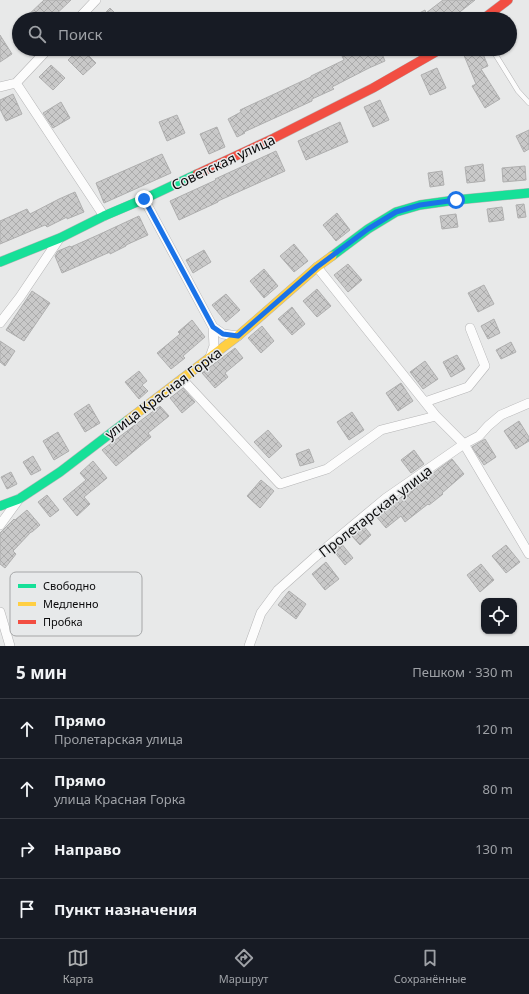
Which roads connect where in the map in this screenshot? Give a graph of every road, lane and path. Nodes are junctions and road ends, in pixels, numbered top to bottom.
1 (96, 0) edge
2 (508, 0) edge
3 (85, 12) edge
4 (492, 12) edge
5 (41, 56) edge
6 (428, 56) edge
7 (496, 56) edge
8 (16, 83) junction
9 (0, 87) edge
10 (529, 103) edge
11 (529, 193) edge
12 (144, 199) junction
13 (104, 216) junction
14 (60, 238) junction
15 (0, 262) edge
16 (317, 267) junction
17 (0, 323) edge
18 (213, 327) junction
19 (470, 328) dead end
20 (238, 336) junction
21 (210, 357) junction
22 (182, 379) junction
23 (425, 402) junction
24 (529, 403) edge
25 (436, 416) junction
26 (464, 444) junction
27 (19, 500) junction
28 (0, 506) edge
29 (0, 525) edge
30 (529, 554) edge
31 (0, 612) edge
32 (10, 646) edge
33 (249, 646) edge

1 - 3 street
2 - 4 street
5 - 8 street
6 - 12 street, Советская улица
7 - 10 lane
8 - 9 street
8 - 13 street
11 - 16 street
12 - 13 street, Советская улица
12 - 18 street
13 - 14 street, Советская улица
14 - 15 street, Советская улица
14 - 17 street
16 - 20 street, улица Красная Горка
16 - 23 street
18 - 20 street
18 - 21 street
19 - 23 street
20 - 21 street, улица Красная Горка
21 - 22 street, улица Красная Горка
22 - 25 street
22 - 27 street, улица Красная Горка
23 - 25 street
24 - 26 street, Пролетарская улица
25 - 26 street
26 - 30 street
26 - 33 street, Пролетарская улица
27 - 28 street, улица Красная Горка
27 - 29 street
31 - 32 street

